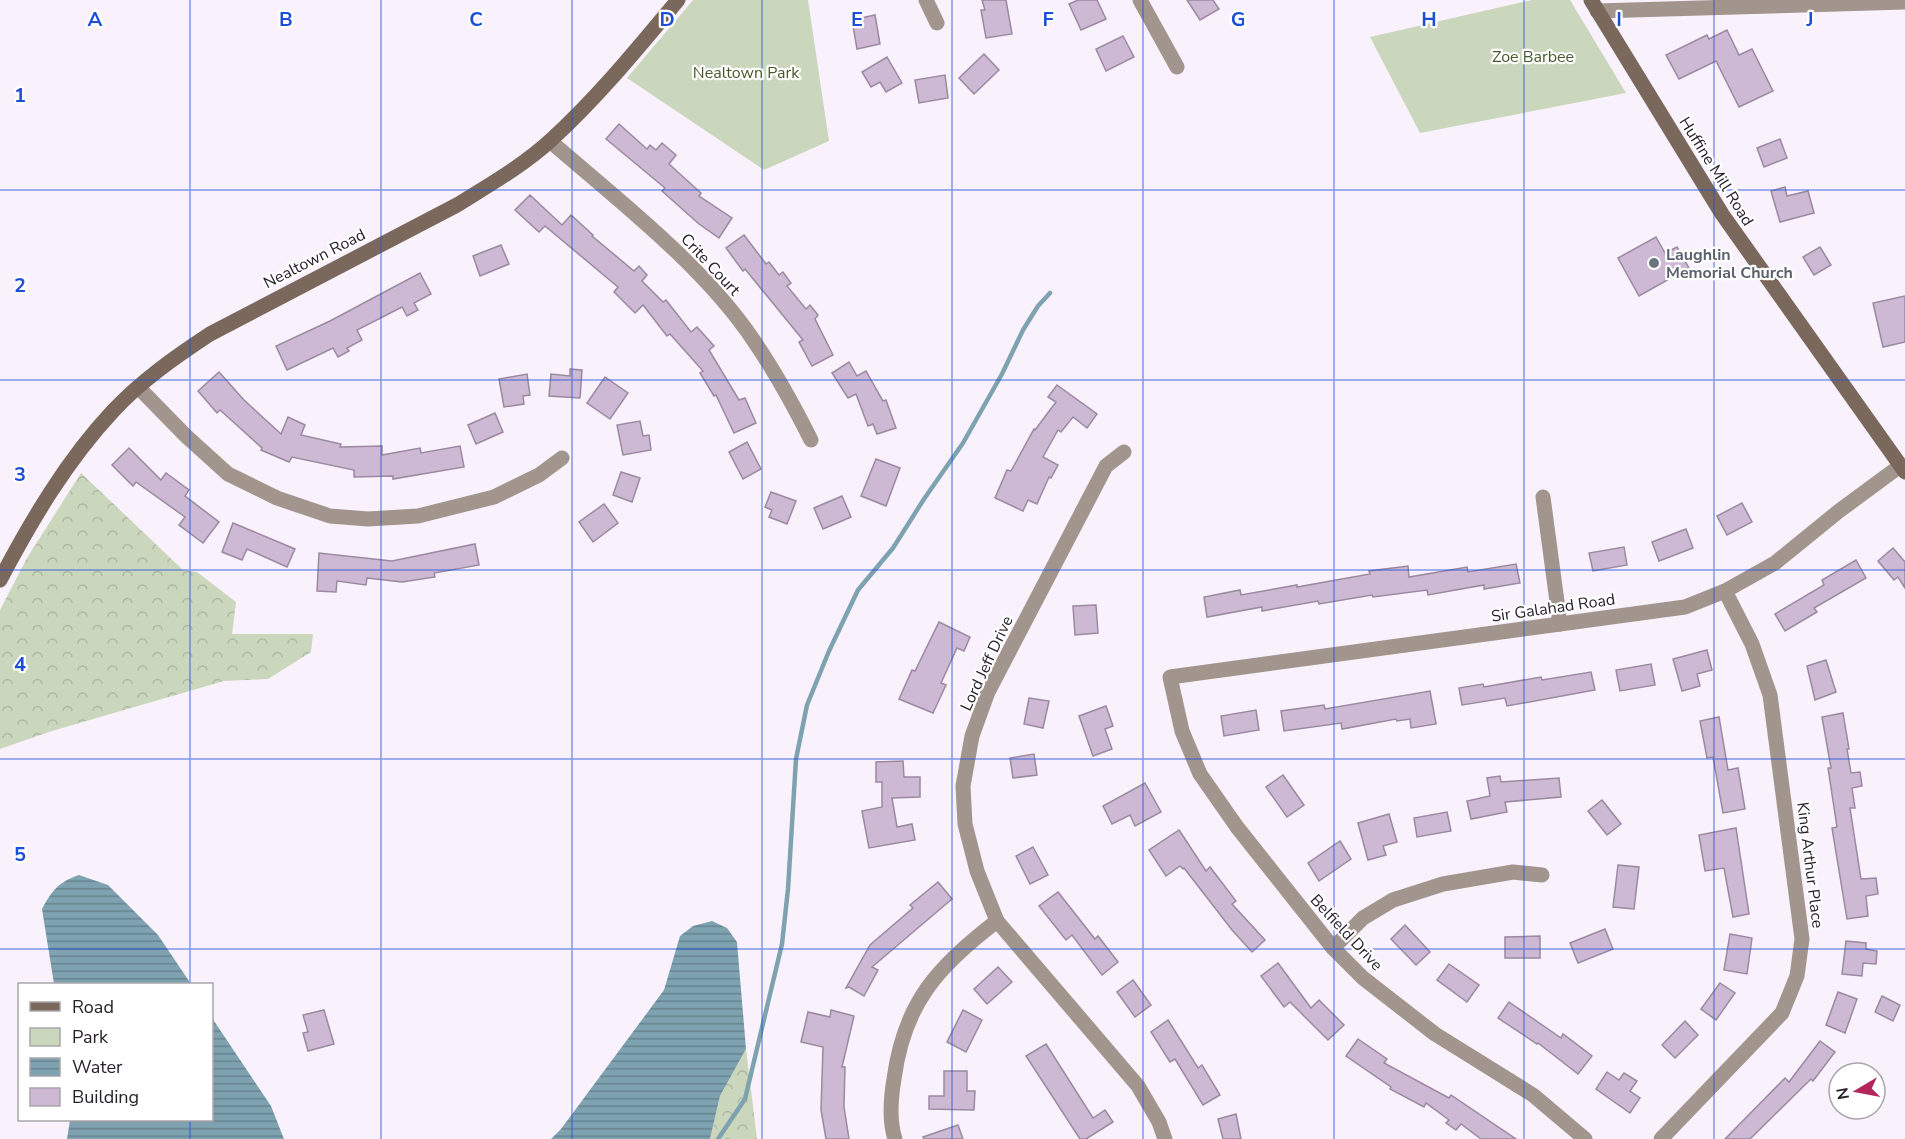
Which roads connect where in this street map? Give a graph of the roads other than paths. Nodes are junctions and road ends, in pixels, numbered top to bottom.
1 (678, 0) edge
2 (926, 0) edge
3 (1140, 0) edge
4 (1905, 2) edge
5 (1594, 6) edge
6 (937, 23) dead end
7 (1177, 67) dead end
8 (550, 141) junction
9 (138, 387) junction
10 (811, 440) dead end
11 (1124, 452) dead end
12 (562, 458) dead end
13 (1903, 469) edge
14 (1542, 497) dead end
15 (0, 580) edge
16 (1725, 591) junction
17 (1560, 624) junction
18 (1170, 677) joint
19 (1542, 874) dead end
20 (997, 921) junction
21 (1333, 948) junction
22 (895, 1139) edge
23 (1165, 1139) edge
24 (1585, 1139) edge
25 (1661, 1139) edge

1 - 8 street, Nealtown Road
2 - 6 street
3 - 7 street
4 - 5 street
5 - 13 street, Huffine Mill Road
8 - 9 street, Nealtown Road
8 - 10 street, Crite Court
9 - 12 street
9 - 15 street, Nealtown Road
11 - 20 street, Lord Jeff Drive
13 - 16 street, Sir Galahad Road
14 - 17 street
16 - 17 street, Sir Galahad Road
16 - 25 street, King Arthur Place
17 - 18 street, Sir Galahad Road
18 - 21 street, Belfield Drive
19 - 21 street
20 - 22 street
20 - 23 street, Lord Jeff Drive
21 - 24 street, Belfield Drive

